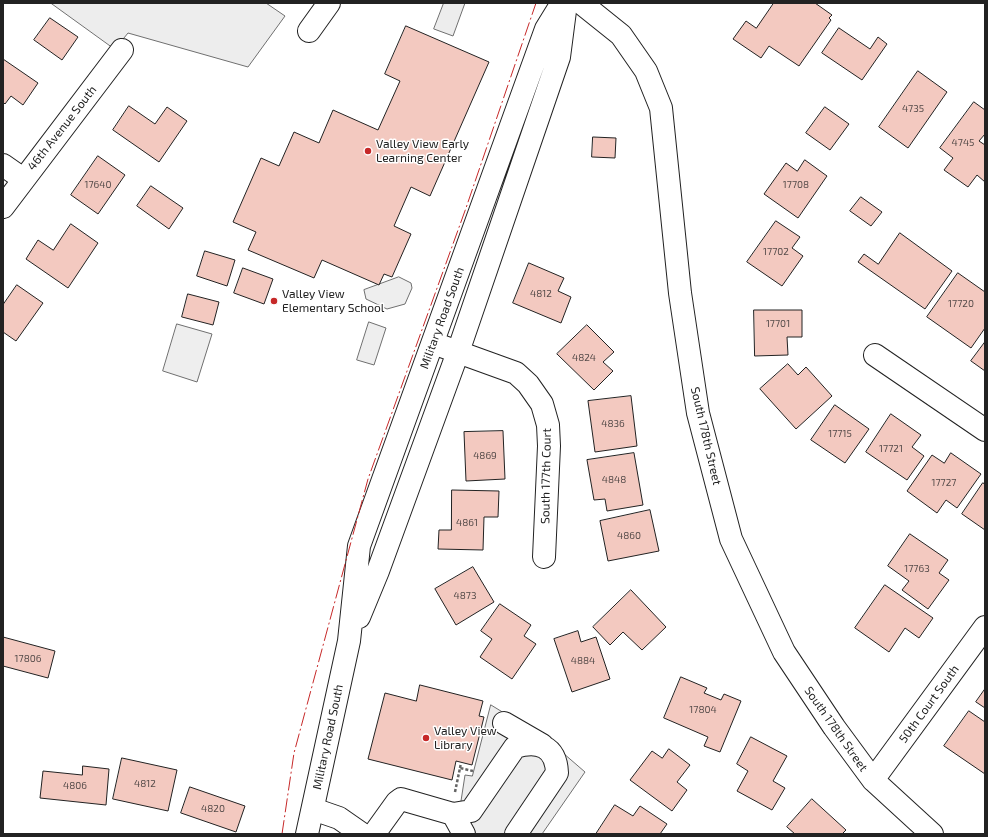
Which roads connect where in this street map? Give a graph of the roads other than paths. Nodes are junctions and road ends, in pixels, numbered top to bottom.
1 (562, 3) edge
2 (566, 3) edge
3 (580, 3) edge
4 (122, 50) dead end
5 (3, 165) edge
6 (23, 179) junction
7 (3, 207) edge
8 (433, 343) junction
9 (458, 352) junction
10 (875, 355) dead end
11 (985, 430) edge
12 (544, 557) dead end
13 (985, 627) edge
14 (349, 641) junction
15 (504, 723) dead end
16 (542, 745) junction
17 (873, 780) junction
18 (453, 804) junction
19 (313, 809) junction
20 (307, 834) edge
21 (362, 834) edge
22 (374, 834) edge
23 (464, 834) edge
24 (516, 834) edge
25 (932, 834) edge

1 - 8 street, Military Road South
2 - 9 street, Military Road South
3 - 17 street, South 178th Street
4 - 6 street, 46th Avenue South
5 - 6 street
6 - 7 street, 46th Avenue South
8 - 9 street, South 177th Court
8 - 14 street, Military Road South
9 - 12 street, South 177th Court
9 - 14 street, Military Road South
10 - 11 street
13 - 17 street, 50th Court South
14 - 19 street, Military Road South
15 - 16 street
16 - 18 street
16 - 24 street
17 - 25 street, South 178th Street
18 - 22 street
18 - 23 street
19 - 20 street, Military Road South
19 - 21 street

